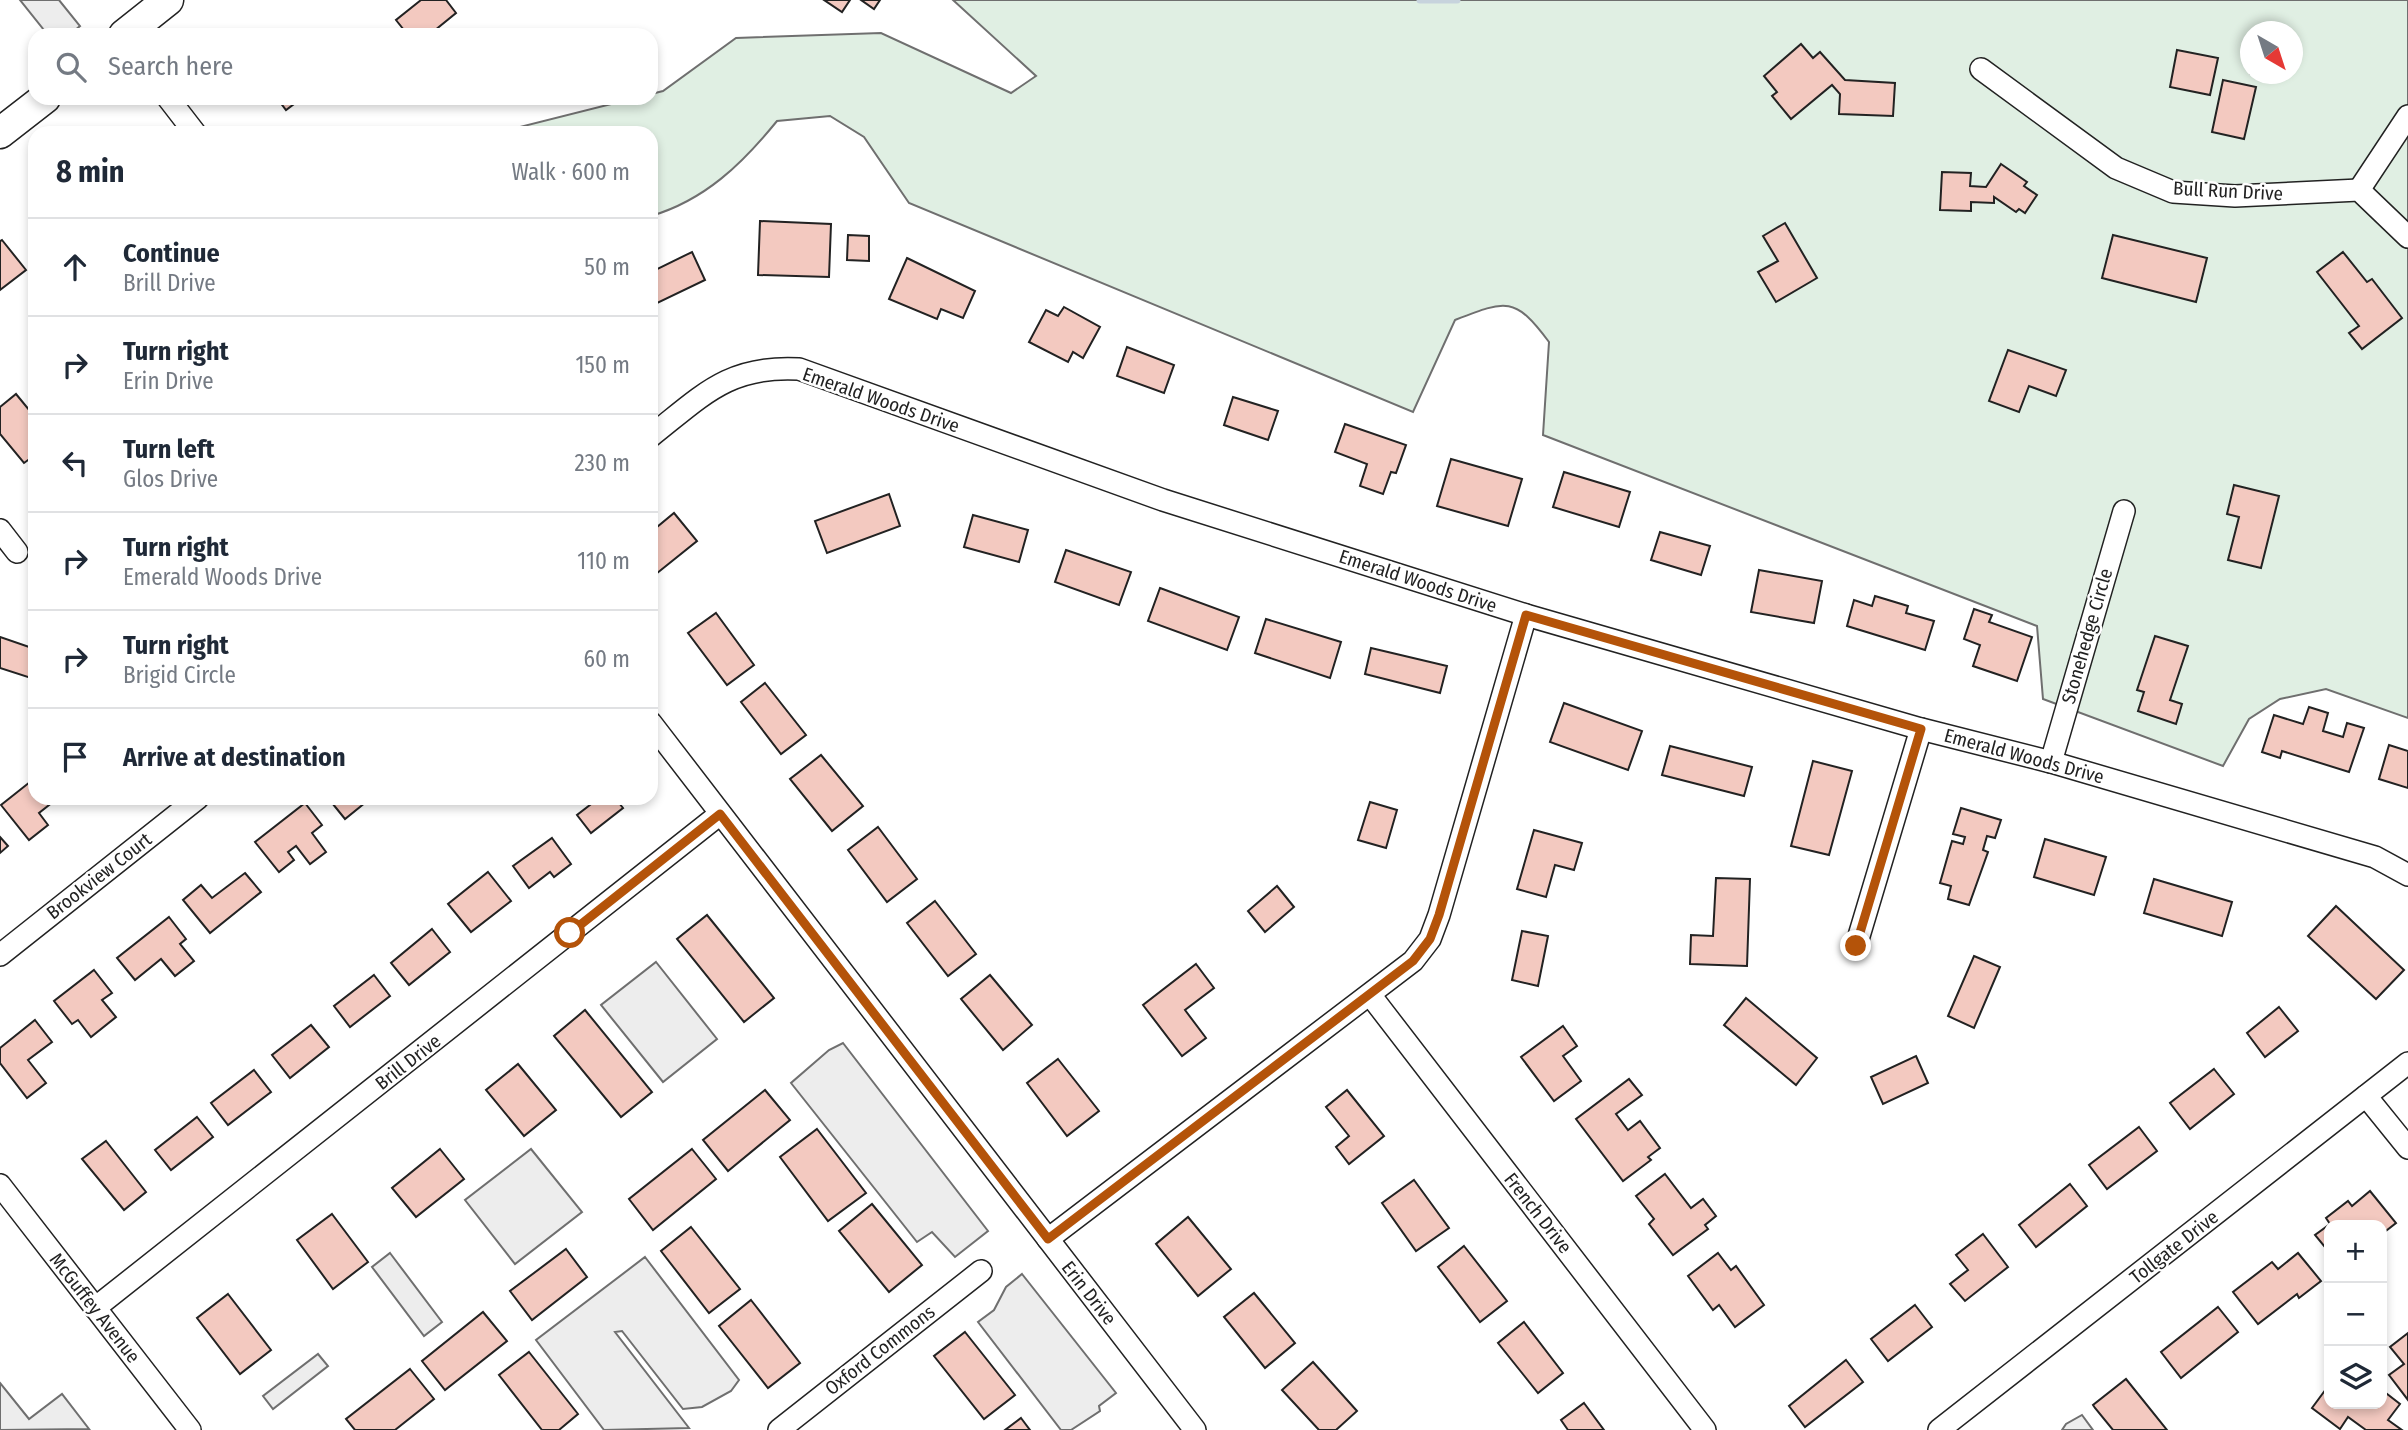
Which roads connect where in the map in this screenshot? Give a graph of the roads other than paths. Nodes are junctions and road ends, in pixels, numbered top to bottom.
1 (168, 0) edge
2 (133, 28) edge
3 (1981, 69) dead end
4 (36, 105) edge
5 (173, 105) edge
6 (2408, 116) edge
7 (190, 126) edge
8 (0, 134) edge
9 (2359, 190) junction
10 (2408, 237) edge
11 (658, 430) edge
12 (2124, 511) dead end
13 (0, 530) edge
14 (17, 552) dead end
15 (1526, 615) junction
16 (1921, 729) junction
17 (658, 732) edge
18 (2051, 762) junction
19 (189, 805) edge
20 (720, 814) junction
21 (2408, 875) edge
22 (1856, 946) dead end
23 (0, 955) edge
24 (1371, 996) junction
25 (2408, 1063) edge
26 (2366, 1096) junction
27 (2408, 1148) edge
28 (0, 1185) edge
29 (1048, 1239) junction
30 (981, 1271) dead end
31 (95, 1308) junction
32 (190, 1430) edge
33 (779, 1430) edge
34 (1195, 1430) edge
35 (1706, 1430) edge
36 (1940, 1430) edge

1 - 2 main road
3 - 9 street, Bull Run Drive
4 - 8 main road
5 - 7 street
6 - 9 street
9 - 10 street
11 - 15 street, Emerald Woods Drive
12 - 18 street, Stonehedge Circle
13 - 14 street
15 - 16 street, Emerald Woods Drive
15 - 24 street
16 - 18 street, Emerald Woods Drive
16 - 22 street
17 - 20 street, Erin Drive
18 - 21 street, Emerald Woods Drive
19 - 23 street, Brookview Court
20 - 29 street, Erin Drive
20 - 31 street, Brill Drive
24 - 29 street
24 - 35 street, French Drive
25 - 26 street, Tollgate Drive
26 - 27 street
26 - 36 street, Tollgate Drive
28 - 31 street, McGuffey Avenue
29 - 34 street, Erin Drive
30 - 33 street, Oxford Commons
31 - 32 street, McGuffey Avenue

